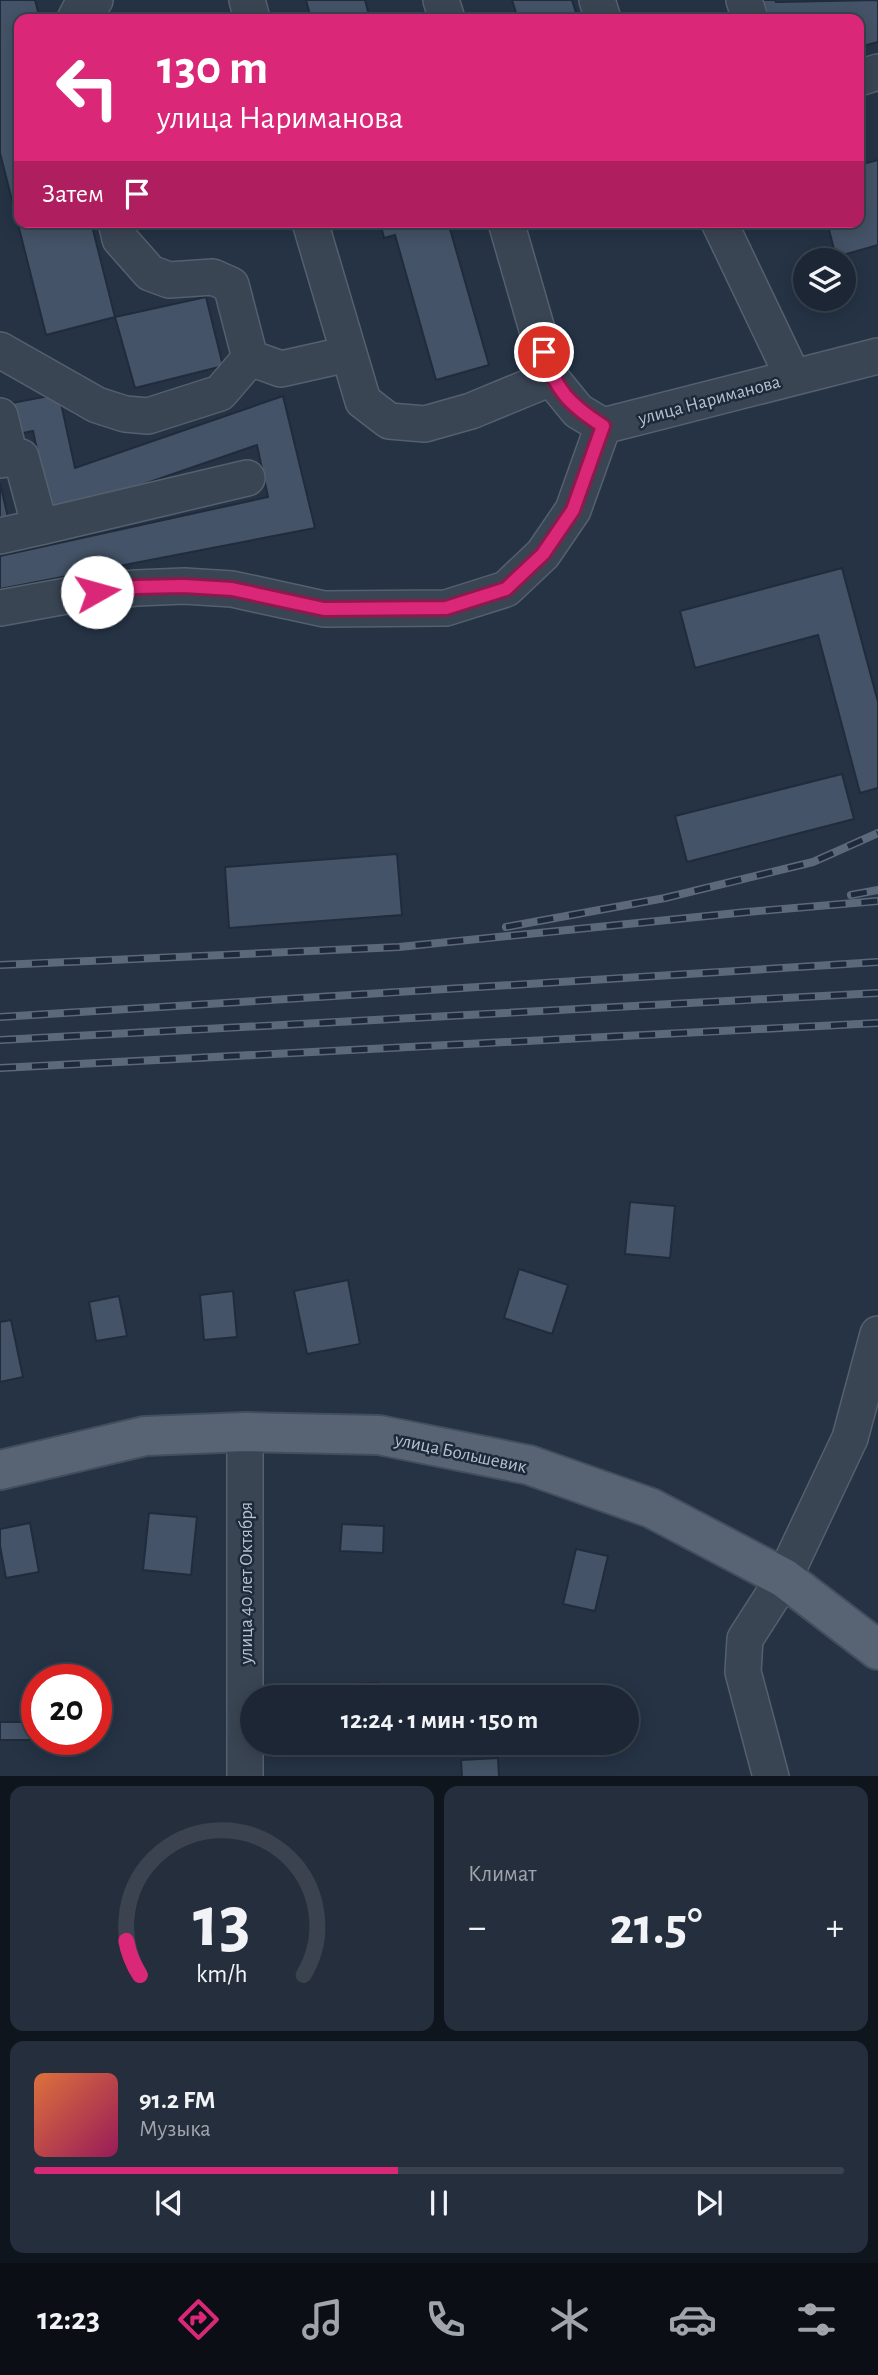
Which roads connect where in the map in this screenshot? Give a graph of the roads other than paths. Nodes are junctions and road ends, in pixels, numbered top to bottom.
1 (95, 0) edge
2 (78, 14) edge
3 (117, 228) edge
4 (312, 228) edge
5 (508, 228) edge
6 (722, 228) edge
7 (0, 350) edge
8 (348, 354) junction
9 (878, 356) edge
10 (250, 358) junction
11 (793, 377) junction
12 (551, 378) junction
13 (0, 416) edge
14 (603, 426) junction
15 (5, 458) edge
16 (247, 478) dead end
17 (40, 527) junction
18 (0, 536) edge
19 (0, 608) edge
20 (878, 1334) edge
21 (245, 1432) junction
22 (0, 1470) edge
23 (784, 1578) junction
24 (878, 1650) edge
25 (245, 1776) edge
26 (771, 1776) edge

1 - 2 street
3 - 10 street
4 - 8 street
5 - 12 street
6 - 11 street
7 - 10 street
8 - 10 street
8 - 12 street
9 - 11 street, улица Нариманова
11 - 14 street, улица Нариманова
12 - 14 street
13 - 15 street
14 - 19 street
15 - 17 street
16 - 17 street
17 - 18 street
20 - 23 street
21 - 22 main road, улица Большевик
21 - 23 main road, улица Большевик
21 - 25 street, улица 40 лет Октября
23 - 24 main road, улица Большевик
23 - 26 street

